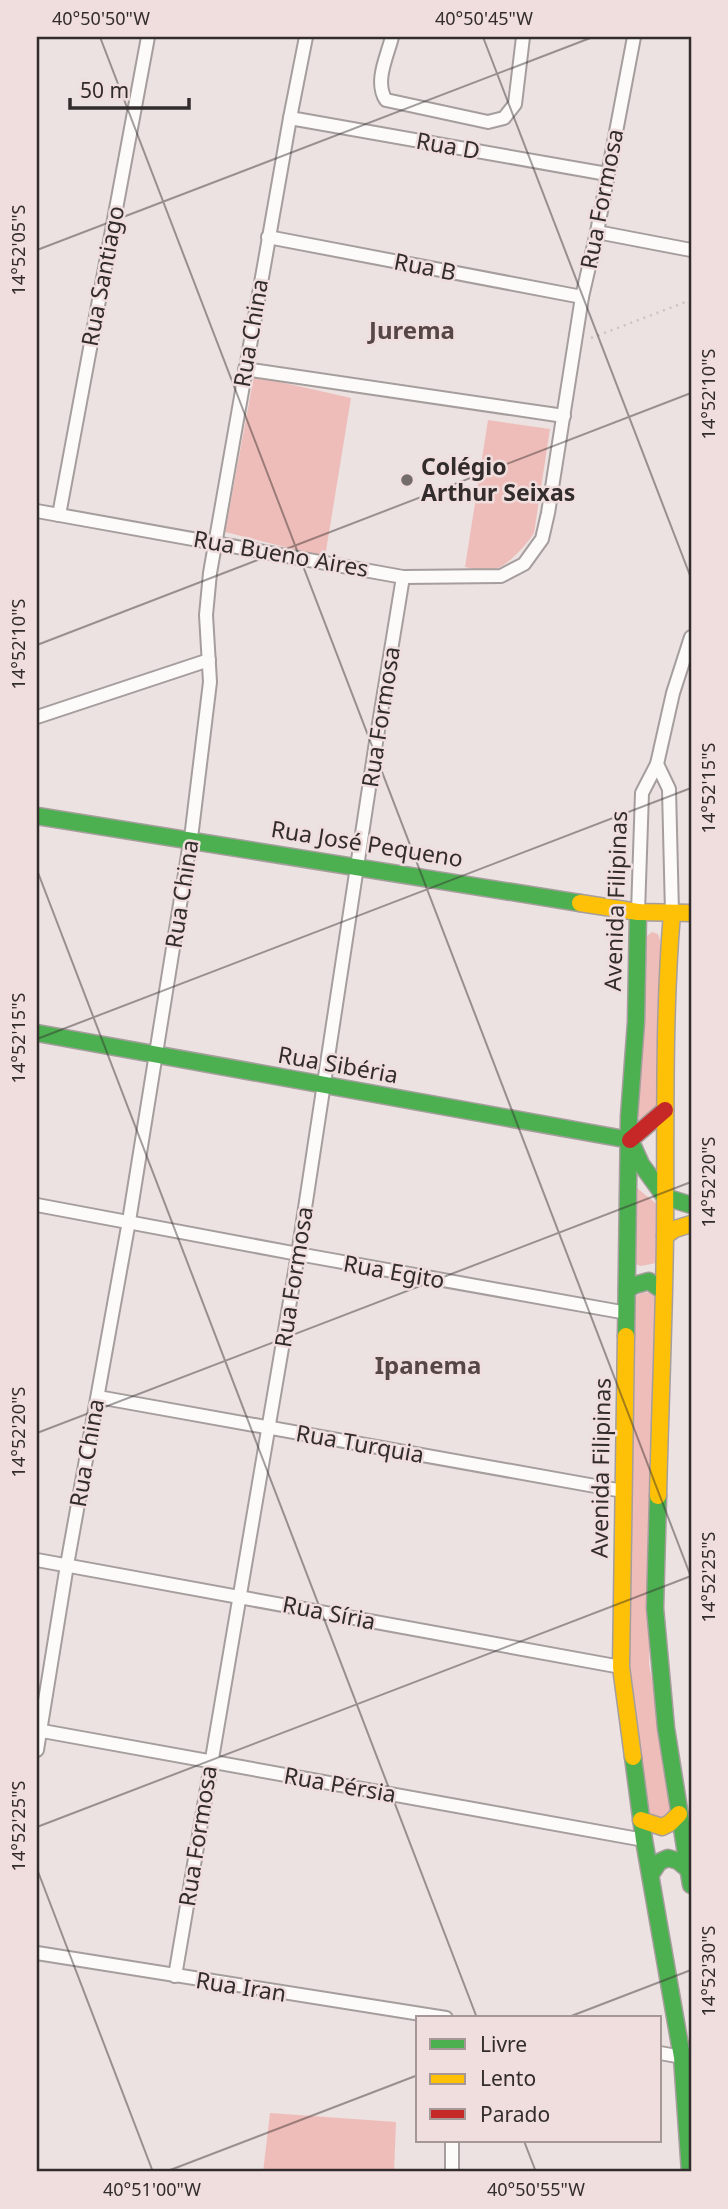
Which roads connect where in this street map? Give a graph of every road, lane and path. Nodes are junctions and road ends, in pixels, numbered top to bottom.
1 (148, 37) edge
2 (306, 37) edge
3 (392, 37) edge
4 (523, 37) edge
5 (634, 37) edge
6 (289, 118) junction
7 (607, 174) junction
8 (597, 232) junction
9 (268, 237) junction
10 (691, 250) edge
11 (582, 297) junction
12 (691, 300) edge
13 (575, 345) junction
14 (245, 369) junction
15 (564, 416) junction
16 (37, 511) edge
17 (59, 515) junction
18 (215, 542) junction
19 (524, 564) joint
20 (403, 577) junction
21 (691, 637) edge
22 (209, 660) junction
23 (37, 717) edge
24 (657, 764) junction
25 (37, 816) edge
26 (190, 840) junction
27 (358, 866) junction
28 (638, 912) junction
29 (672, 913) junction
30 (691, 913) edge
31 (37, 1032) edge
32 (155, 1054) junction
33 (325, 1086) junction
34 (665, 1110) junction
35 (631, 1140) junction
36 (665, 1197) junction
37 (37, 1205) edge
38 (691, 1205) edge
39 (129, 1222) junction
40 (691, 1224) edge
41 (665, 1236) junction
42 (298, 1255) junction
43 (628, 1261) junction
44 (664, 1262) junction
45 (628, 1290) junction
46 (663, 1291) junction
47 (627, 1313) junction
48 (98, 1397) junction
49 (268, 1428) junction
50 (623, 1491) junction
51 (37, 1560) edge
52 (66, 1565) junction
53 (240, 1596) junction
54 (621, 1667) junction
55 (38, 1730) edge
56 (37, 1749) edge
57 (210, 1762) junction
58 (679, 1814) junction
59 (641, 1820) junction
60 (644, 1840) junction
61 (651, 1874) junction
62 (690, 1877) edge
63 (37, 1953) edge
64 (175, 1976) junction
65 (433, 2016) edge
66 (662, 2053) edge
67 (682, 2057) junction
68 (452, 2142) edge
69 (452, 2172) edge
70 (690, 2172) edge

1 - 17 street, Rua Santiago
2 - 6 street, Rua China
3 - 4 street
5 - 7 street, Rua Formosa
6 - 7 street, Rua D
6 - 9 street, Rua China
7 - 8 street, Rua Formosa
8 - 10 street
8 - 11 street, Rua Formosa
9 - 11 street, Rua B
9 - 14 street, Rua China
11 - 13 street, Rua Formosa
12 - 13 path
13 - 15 street, Rua Formosa
14 - 15 street
14 - 18 street, Rua China
15 - 19 street, Rua Formosa
16 - 17 street, Rua Bueno Aires
17 - 18 street, Rua Bueno Aires
18 - 20 street, Rua Bueno Aires
18 - 22 street, Rua China
19 - 20 street, Rua Bueno Aires
20 - 27 street, Rua Formosa
21 - 24 street, Avenida Filipinas
22 - 23 street
22 - 26 street, Rua China
24 - 28 street, Avenida Filipinas
24 - 29 street
25 - 26 main road, Rua José Pequeno
26 - 27 main road, Rua José Pequeno
26 - 32 street, Rua China
27 - 28 main road, Rua José Pequeno
27 - 33 street, Rua Formosa
28 - 29 main road, Rua José Pequeno
28 - 35 main road, Avenida Filipinas
29 - 30 main road, Rua José Pequeno
29 - 34 main road
31 - 32 main road, Rua Sibéria
32 - 33 main road, Rua Sibéria
32 - 39 street, Rua China
33 - 35 main road, Rua Sibéria
33 - 42 street, Rua Formosa
34 - 35 main road
34 - 36 main road
35 - 36 main road
35 - 43 main road, Avenida Filipinas
36 - 38 main road
36 - 41 main road
37 - 39 street, Rua Egito
39 - 42 street, Rua Egito
39 - 48 street, Rua China
40 - 41 main road
41 - 44 main road
42 - 47 street, Rua Egito
42 - 49 street, Rua Formosa
43 - 44 main road
43 - 45 main road, Avenida Filipinas
44 - 46 main road
45 - 46 main road
45 - 47 main road, Avenida Filipinas
46 - 58 main road
47 - 50 main road, Avenida Filipinas
48 - 49 street, Rua Turquia
48 - 52 street, Rua China
49 - 50 street, Rua Turquia
49 - 53 street, Rua Formosa
50 - 54 main road, Avenida Filipinas
51 - 52 street, Rua Síria
52 - 53 street, Rua Síria
52 - 55 street, Rua China
53 - 54 street, Rua Síria
53 - 57 street, Rua Formosa
54 - 59 main road, Avenida Filipinas
55 - 56 street, Rua China
55 - 57 street, Rua Pérsia
57 - 60 street, Rua Pérsia
57 - 64 street, Rua Formosa
58 - 59 main road
58 - 62 main road
59 - 60 main road, Avenida Filipinas
60 - 61 main road, Avenida Filipinas
61 - 62 main road
61 - 67 main road, Avenida Filipinas
63 - 64 street, Rua Iran
64 - 65 street, Rua Iran
66 - 67 street
67 - 70 main road, Avenida Filipinas
68 - 69 street

